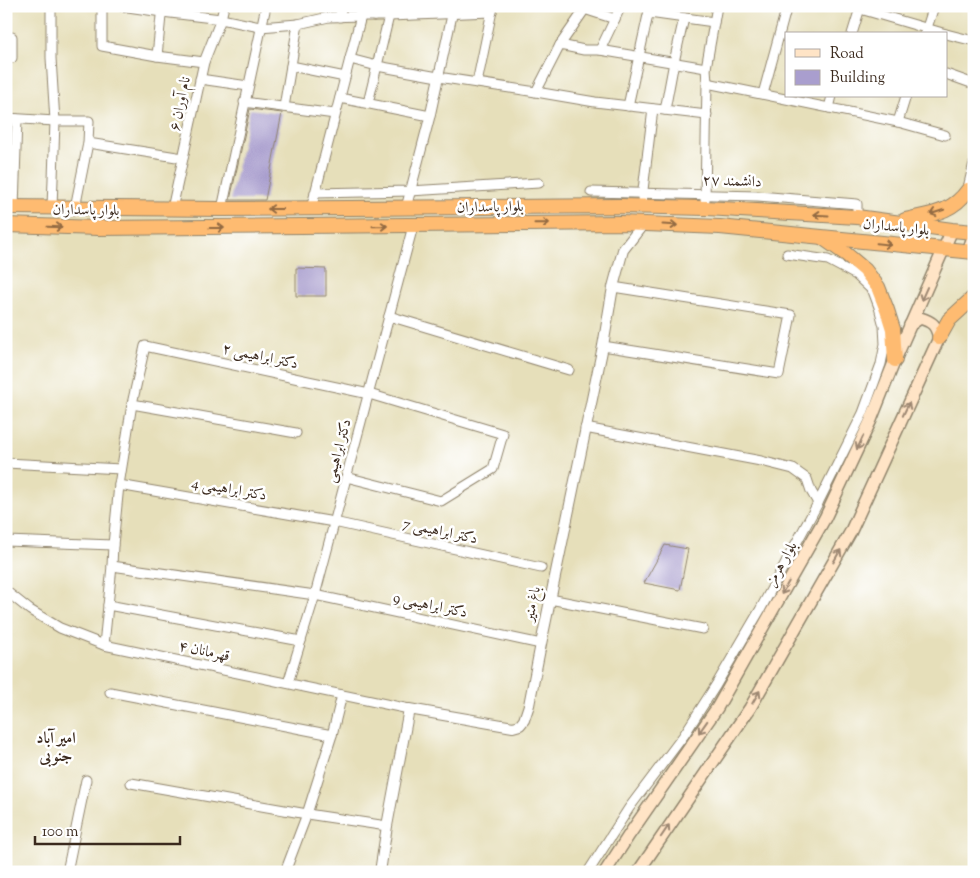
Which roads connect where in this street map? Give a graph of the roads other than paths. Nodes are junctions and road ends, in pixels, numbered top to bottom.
1 (51, 6) edge
2 (102, 6) edge
3 (121, 6) edge
4 (224, 6) edge
5 (266, 6) edge
6 (341, 6) edge
7 (377, 6) edge
8 (575, 6) edge
9 (621, 6) edge
10 (717, 6) edge
11 (787, 6) edge
12 (850, 6) edge
13 (934, 6) edge
14 (586, 8) edge
15 (860, 8) junction
16 (162, 9) edge
17 (493, 9) edge
18 (650, 9) edge
19 (454, 10) edge
20 (422, 11) edge
21 (361, 16) junction
22 (374, 16) junction
23 (389, 16) junction
24 (340, 17) junction
25 (684, 18) junction
26 (221, 19) junction
27 (615, 19) junction
28 (714, 22) junction
29 (298, 24) junction
30 (260, 27) junction
31 (926, 31) edge
32 (853, 32) edge
33 (948, 34) edge
34 (12, 36) dead end
35 (974, 41) edge
36 (782, 42) edge
37 (560, 45) junction
38 (600, 50) junction
39 (157, 56) junction
40 (638, 56) junction
41 (12, 58) dead end
42 (350, 59) junction
43 (204, 62) junction
44 (674, 62) junction
45 (291, 66) junction
46 (377, 66) junction
47 (706, 68) junction
48 (948, 75) edge
49 (345, 77) junction
50 (438, 77) junction
51 (200, 78) junction
52 (477, 83) junction
53 (707, 83) junction
54 (974, 84) edge
55 (248, 86) junction
56 (536, 92) junction
57 (763, 94) junction
58 (340, 98) junction
59 (832, 98) edge
60 (905, 98) edge
61 (244, 102) junction
62 (368, 103) junction
63 (628, 106) junction
64 (284, 107) junction
65 (829, 108) junction
66 (653, 109) junction
67 (665, 110) junction
68 (335, 114) junction
69 (707, 114) junction
70 (430, 116) junction
71 (6, 118) edge
72 (17, 119) junction
73 (55, 121) junction
74 (898, 122) junction
75 (946, 136) dead end
76 (88, 143) junction
77 (183, 158) junction
78 (974, 165) edge
79 (539, 183) dead end
80 (968, 190) joint
81 (410, 191) junction
82 (591, 192) dead end
83 (642, 192) junction
84 (315, 193) junction
85 (705, 201) junction
86 (641, 207) junction
87 (10, 208) edge
88 (52, 208) junction
89 (75, 208) junction
90 (406, 208) junction
91 (172, 209) junction
92 (222, 209) junction
93 (311, 209) junction
94 (898, 222) junction
95 (644, 223) junction
96 (6, 225) edge
97 (414, 226) junction
98 (952, 230) junction
99 (974, 233) edge
100 (823, 237) junction
101 (944, 250) junction
102 (971, 251) edge
103 (787, 254) dead end
104 (613, 287) junction
105 (974, 297) edge
106 (390, 316) junction
107 (910, 325) junction
108 (939, 338) junction
109 (603, 346) junction
110 (895, 360) junction
111 (568, 370) dead end
112 (368, 394) junction
113 (132, 404) junction
114 (585, 428) junction
115 (296, 433) dead end
116 (6, 463) edge
117 (121, 469) junction
118 (346, 477) junction
119 (118, 485) junction
120 (818, 503) junction
121 (334, 522) junction
122 (6, 541) edge
123 (113, 545) junction
124 (112, 566) junction
125 (541, 568) dead end
126 (6, 591) edge
127 (315, 595) junction
128 (550, 599) junction
129 (108, 605) junction
130 (703, 629) dead end
131 (301, 641) junction
132 (540, 644) junction
133 (104, 645) junction
134 (288, 683) junction
135 (110, 692) dead end
136 (342, 695) junction
137 (409, 710) junction
138 (332, 735) junction
139 (86, 780) dead end
140 (131, 783) dead end
141 (307, 814) junction
142 (386, 826) junction
143 (67, 872) edge
144 (285, 872) edge
145 (380, 872) edge
146 (588, 872) edge
147 (605, 872) edge
148 (638, 872) edge

1 - 73 street
2 - 39 street
3 - 16 street
4 - 26 street, نام آوران ۶
5 - 30 street
6 - 24 street
7 - 22 street
8 - 14 street
9 - 27 street
10 - 28 street
11 - 36 street
12 - 15 street
13 - 31 street
14 - 27 street
14 - 37 street
15 - 31 street
15 - 32 street
16 - 26 street
16 - 39 street
17 - 19 street
17 - 52 street
18 - 25 street
18 - 40 street
19 - 20 street
19 - 50 street
20 - 23 street
21 - 22 street
21 - 24 street
21 - 42 street
22 - 23 street
23 - 46 street
24 - 29 street
25 - 28 street
25 - 44 street
26 - 30 street
26 - 43 street, نام آوران ۶
27 - 38 street
28 - 47 street
29 - 30 street
29 - 45 street
30 - 55 street
33 - 35 street
34 - 41 street
36 - 57 street
37 - 38 street
37 - 56 street
38 - 40 street
39 - 43 street
40 - 44 street
40 - 63 street
42 - 46 street
42 - 49 street
43 - 51 street, نام آوران ۶
44 - 47 street
44 - 67 street
45 - 49 street
45 - 64 street
46 - 50 street
46 - 62 street
47 - 53 street
48 - 54 street
49 - 58 street
50 - 52 street
50 - 70 street
51 - 55 street
51 - 77 street, نام آوران ۶
52 - 56 street
53 - 57 street
53 - 69 street
55 - 61 street
56 - 63 street
57 - 65 street
58 - 62 street
58 - 68 street
59 - 65 street
60 - 74 street
61 - 64 street
61 - 92 street
62 - 70 street
63 - 66 street
64 - 68 street
65 - 74 street
66 - 67 street
66 - 83 street
67 - 69 street
68 - 84 street
69 - 85 street
70 - 81 street
71 - 72 street
72 - 73 street
72 - 87 street
73 - 76 street
73 - 88 street
74 - 75 street
76 - 77 street
76 - 89 street
77 - 91 street, نام آوران ۶
78 - 80 street
79 - 81 street
80 -> 94 highway
81 - 84 street
81 - 90 street
82 - 83 street, دانشمند ۲۷
83 - 85 street, دانشمند ۲۷
83 - 86 street
84 - 93 street
85 - 86 highway, بلوار پاسداران
85 - 94 highway, بلوار پاسداران
86 - 90 highway, بلوار پاسداران
87 - 88 highway, بلوار پاسداران
88 - 89 highway, بلوار پاسداران
89 - 91 highway, بلوار پاسداران
90 - 93 highway, بلوار پاسداران
91 - 92 highway, بلوار پاسداران
93 -> 92 highway, بلوار پاسداران
94 - 98 highway, بلوار پاسداران
97 -> 95 highway, بلوار پاسداران
95 -> 100 highway, بلوار پاسداران
95 - 104 street, باغ منیر
96 -> 97 highway, بلوار پاسداران
97 - 106 street, دکتر ابراهیمی
98 - 99 highway, بلوار پاسداران
98 - 101 main road, بلوار هرمز
99 - 102 main road
100 -> 101 highway, بلوار پاسداران
100 - 110 highway
101 - 102 highway, بلوار پاسداران
101 -> 107 main road, بلوار هرمز
103 - 120 street
104 - 109 street, باغ منیر
104 - 109 street
105 - 108 highway
106 - 111 street
106 - 112 street, دکتر ابراهیمی
107 - 108 main road
107 - 110 main road, بلوار هرمز
148 -> 108 main road
109 - 114 street, باغ منیر
110 -> 147 main road, بلوار هرمز
112 - 113 street, دکتر ابراهیمی ۲
112 - 118 street, دکتر ابراهیمی
112 - 118 street, دکتر ابراهیمی ۲
113 - 115 street
113 - 117 street
114 - 120 street
114 - 128 street, باغ منیر
116 - 117 street
117 - 119 street
118 - 121 street, دکتر ابراهیمی
119 - 121 street, دکتر ابراهیمی 4
119 - 123 street
120 - 146 street
121 - 125 street, دکتر ابراهیمی 7
121 - 127 street, دکتر ابراهیمی
122 - 123 street
123 - 124 street
124 - 127 street, دکتر ابراهیمی 9
124 - 129 street
126 - 133 street, قهرمانان ۴
127 - 131 street, دکتر ابراهیمی
127 - 132 street, دکتر ابراهیمی 9
128 - 130 street
128 - 132 street, باغ منیر
129 - 131 street
129 - 133 street
131 - 134 street, دکتر ابراهیمی
132 - 137 street, باغ منیر
133 - 134 street, قهرمانان ۴
134 - 136 street, قهرمانان ۴
135 - 138 street
136 - 137 street, قهرمانان ۴
136 - 138 street
137 - 142 street
138 - 141 street
139 - 143 street
140 - 141 street
141 - 142 street
141 - 144 street
142 - 145 street

